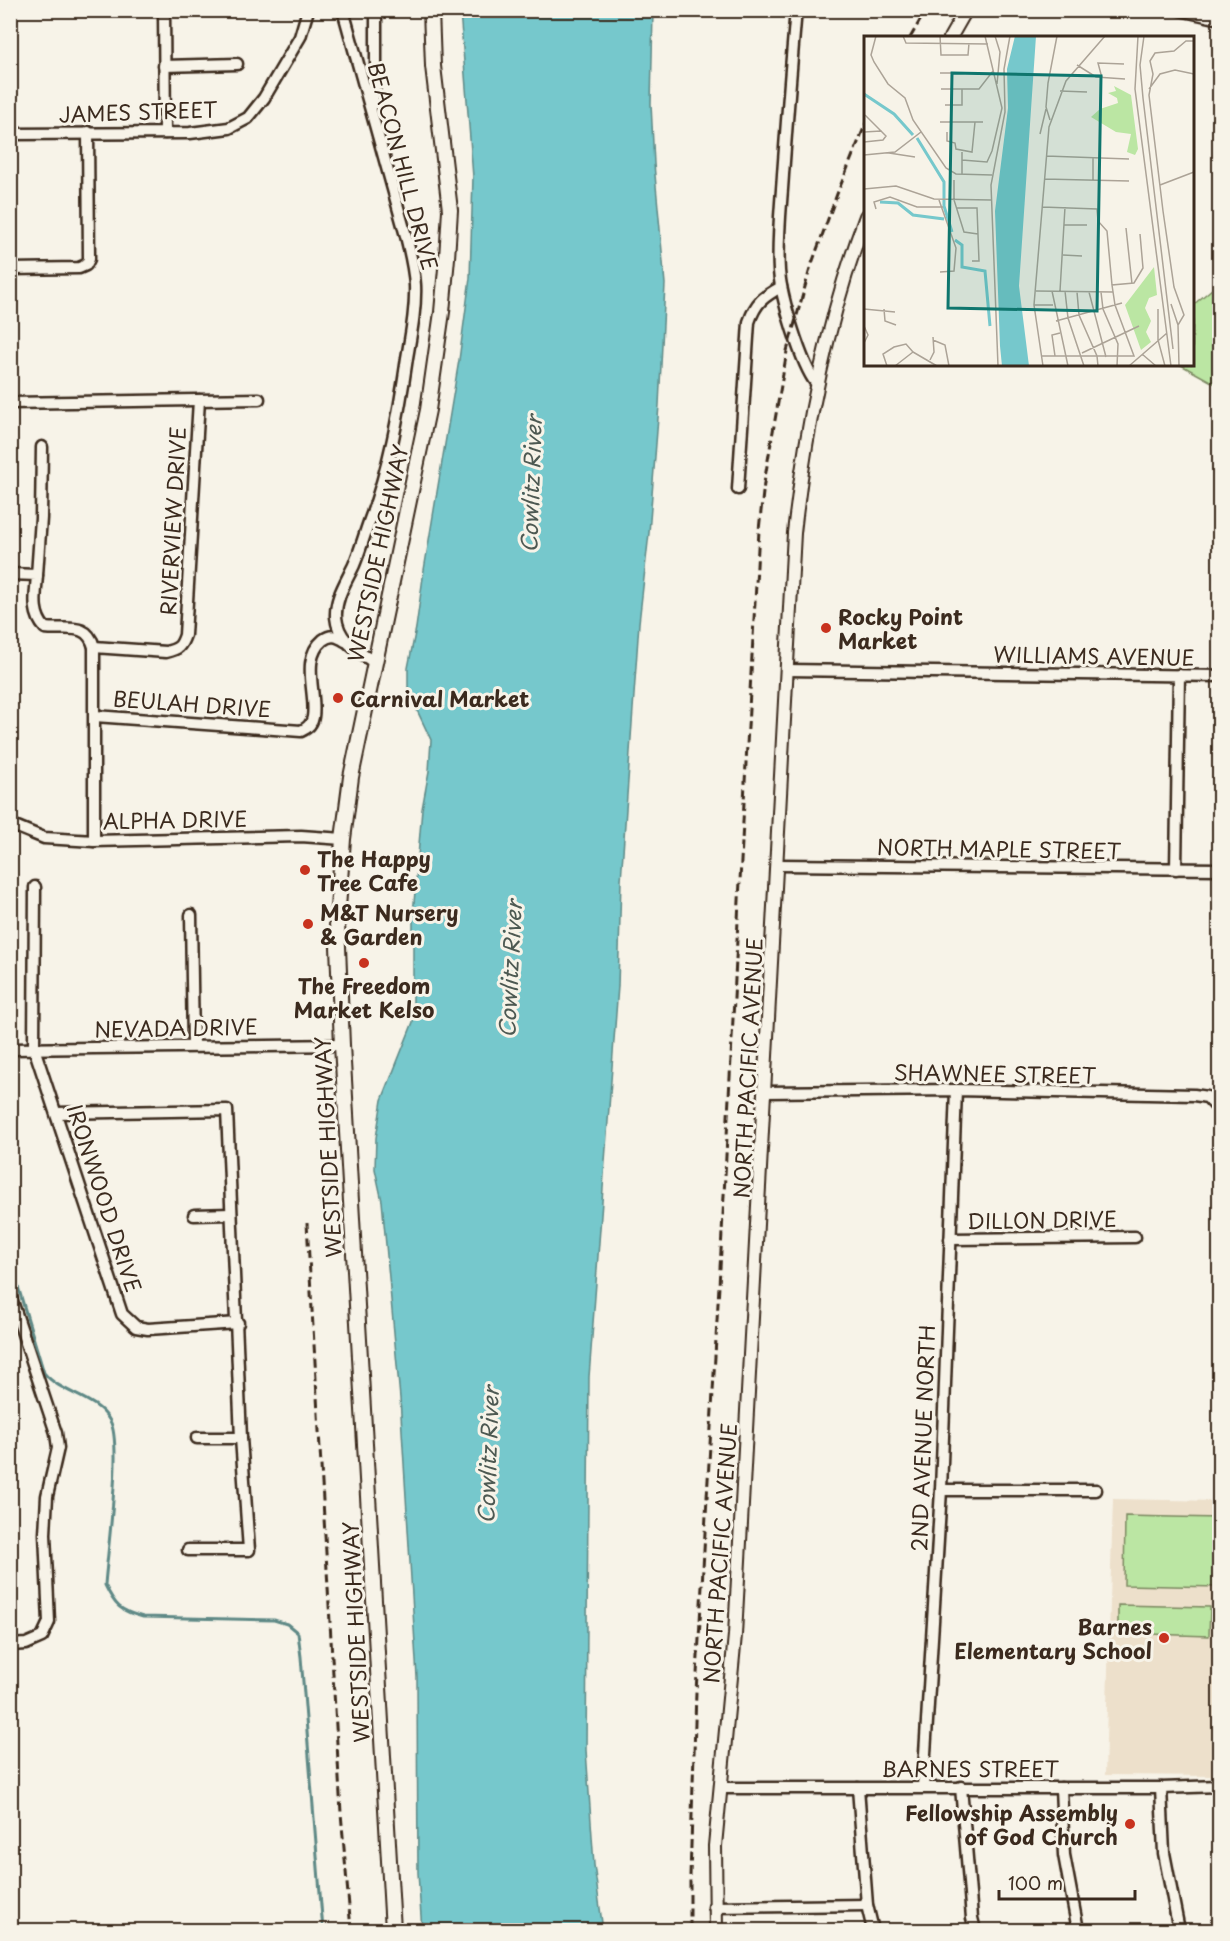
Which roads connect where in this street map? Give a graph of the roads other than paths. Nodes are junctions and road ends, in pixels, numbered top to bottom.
1 (164, 10) edge
2 (308, 10) edge
3 (343, 10) edge
4 (376, 10) edge
5 (431, 10) edge
6 (796, 10) edge
7 (966, 10) edge
8 (1180, 10) edge
9 (1220, 19) edge
10 (951, 36) edge
11 (237, 64) dead end
12 (164, 66) junction
13 (371, 112) junction
14 (88, 132) junction
15 (165, 133) junction
16 (10, 134) edge
17 (864, 222) edge
18 (10, 269) edge
19 (781, 287) junction
20 (816, 383) junction
21 (259, 399) dead end
22 (199, 400) junction
23 (10, 402) edge
24 (42, 447) dead end
25 (738, 489) dead end
26 (10, 574) edge
27 (37, 574) junction
28 (345, 641) junction
29 (94, 647) junction
30 (375, 663) junction
31 (787, 670) junction
32 (1179, 675) junction
33 (1220, 676) edge
34 (95, 716) junction
35 (10, 824) edge
36 (343, 839) junction
37 (94, 841) junction
38 (777, 864) junction
39 (1176, 869) junction
40 (1220, 869) edge
41 (35, 888) dead end
42 (191, 915) dead end
43 (342, 1045) junction
44 (194, 1046) junction
45 (10, 1048) edge
46 (34, 1048) junction
47 (956, 1090) junction
48 (765, 1092) junction
49 (1220, 1111) edge
50 (56, 1113) junction
51 (231, 1214) junction
52 (194, 1215) dead end
53 (1135, 1237) dead end
54 (950, 1239) junction
55 (10, 1295) edge
56 (238, 1323) junction
57 (197, 1438) dead end
58 (241, 1438) junction
59 (941, 1490) junction
60 (1096, 1490) dead end
61 (188, 1550) dead end
62 (10, 1645) edge
63 (1220, 1786) edge
64 (922, 1787) junction
65 (961, 1787) junction
66 (720, 1788) junction
67 (858, 1788) junction
68 (1061, 1788) junction
69 (1161, 1788) junction
70 (867, 1905) junction
71 (714, 1907) junction
72 (393, 1930) edge
73 (716, 1930) edge
74 (873, 1930) edge
75 (975, 1930) edge
76 (1078, 1930) edge
77 (1179, 1930) edge

1 - 12 street
2 - 15 street, JAMES STREET
3 - 13 street, BEACON HILL DRIVE
4 - 13 street
5 - 30 main road, WESTSIDE HIGHWAY
6 - 19 street
7 - 10 street
8 - 9 street
11 - 12 street
12 - 15 street
13 - 28 street, BEACON HILL DRIVE
14 - 15 street, JAMES STREET
14 - 16 street, JAMES STREET
14 - 18 street
17 - 20 street, NORTH PACIFIC AVENUE
19 - 20 street
19 - 25 street
20 - 31 street, NORTH PACIFIC AVENUE
21 - 22 street
22 - 23 street
22 - 29 street, RIVERVIEW DRIVE
24 - 27 street
26 - 27 street
27 - 29 street
28 - 30 street
28 - 34 street, BEULAH DRIVE
29 - 34 street, BEULAH DRIVE
30 - 36 main road, WESTSIDE HIGHWAY
31 - 32 street, WILLIAMS AVENUE
31 - 38 street, NORTH PACIFIC AVENUE
32 - 33 street, WILLIAMS AVENUE
32 - 39 street
34 - 37 street
35 - 37 street, ALPHA DRIVE
36 - 37 street, ALPHA DRIVE
36 - 43 main road, WESTSIDE HIGHWAY
38 - 39 street, NORTH MAPLE STREET
38 - 48 street, NORTH PACIFIC AVENUE
39 - 40 street, NORTH MAPLE STREET
41 - 46 street, IRONWOOD DRIVE
42 - 44 street
43 - 44 street, NEVADA DRIVE
43 - 72 main road, WESTSIDE HIGHWAY
44 - 46 street, NEVADA DRIVE
45 - 46 street, NEVADA DRIVE
46 - 50 street, IRONWOOD DRIVE
47 - 48 street, SHAWNEE STREET
47 - 49 street, SHAWNEE STREET
47 - 54 street, 2ND AVENUE NORTH
48 - 66 street, NORTH PACIFIC AVENUE
50 - 51 street
50 - 56 street, IRONWOOD DRIVE
51 - 52 street
51 - 56 street
53 - 54 street, DILLON DRIVE
54 - 59 street, 2ND AVENUE NORTH
55 - 62 street
56 - 58 street
57 - 58 street
58 - 61 street
59 - 60 street
59 - 64 street, 2ND AVENUE NORTH
63 - 69 street, BARNES STREET
64 - 65 street, BARNES STREET
64 - 67 street, BARNES STREET
65 - 68 street, BARNES STREET
65 - 75 street
66 - 67 street, BARNES STREET
66 - 71 street, NORTH PACIFIC AVENUE
67 - 70 street
68 - 69 street, BARNES STREET
68 - 76 street
69 - 77 street
70 - 71 street
70 - 74 street
71 - 73 street, NORTH PACIFIC AVENUE

